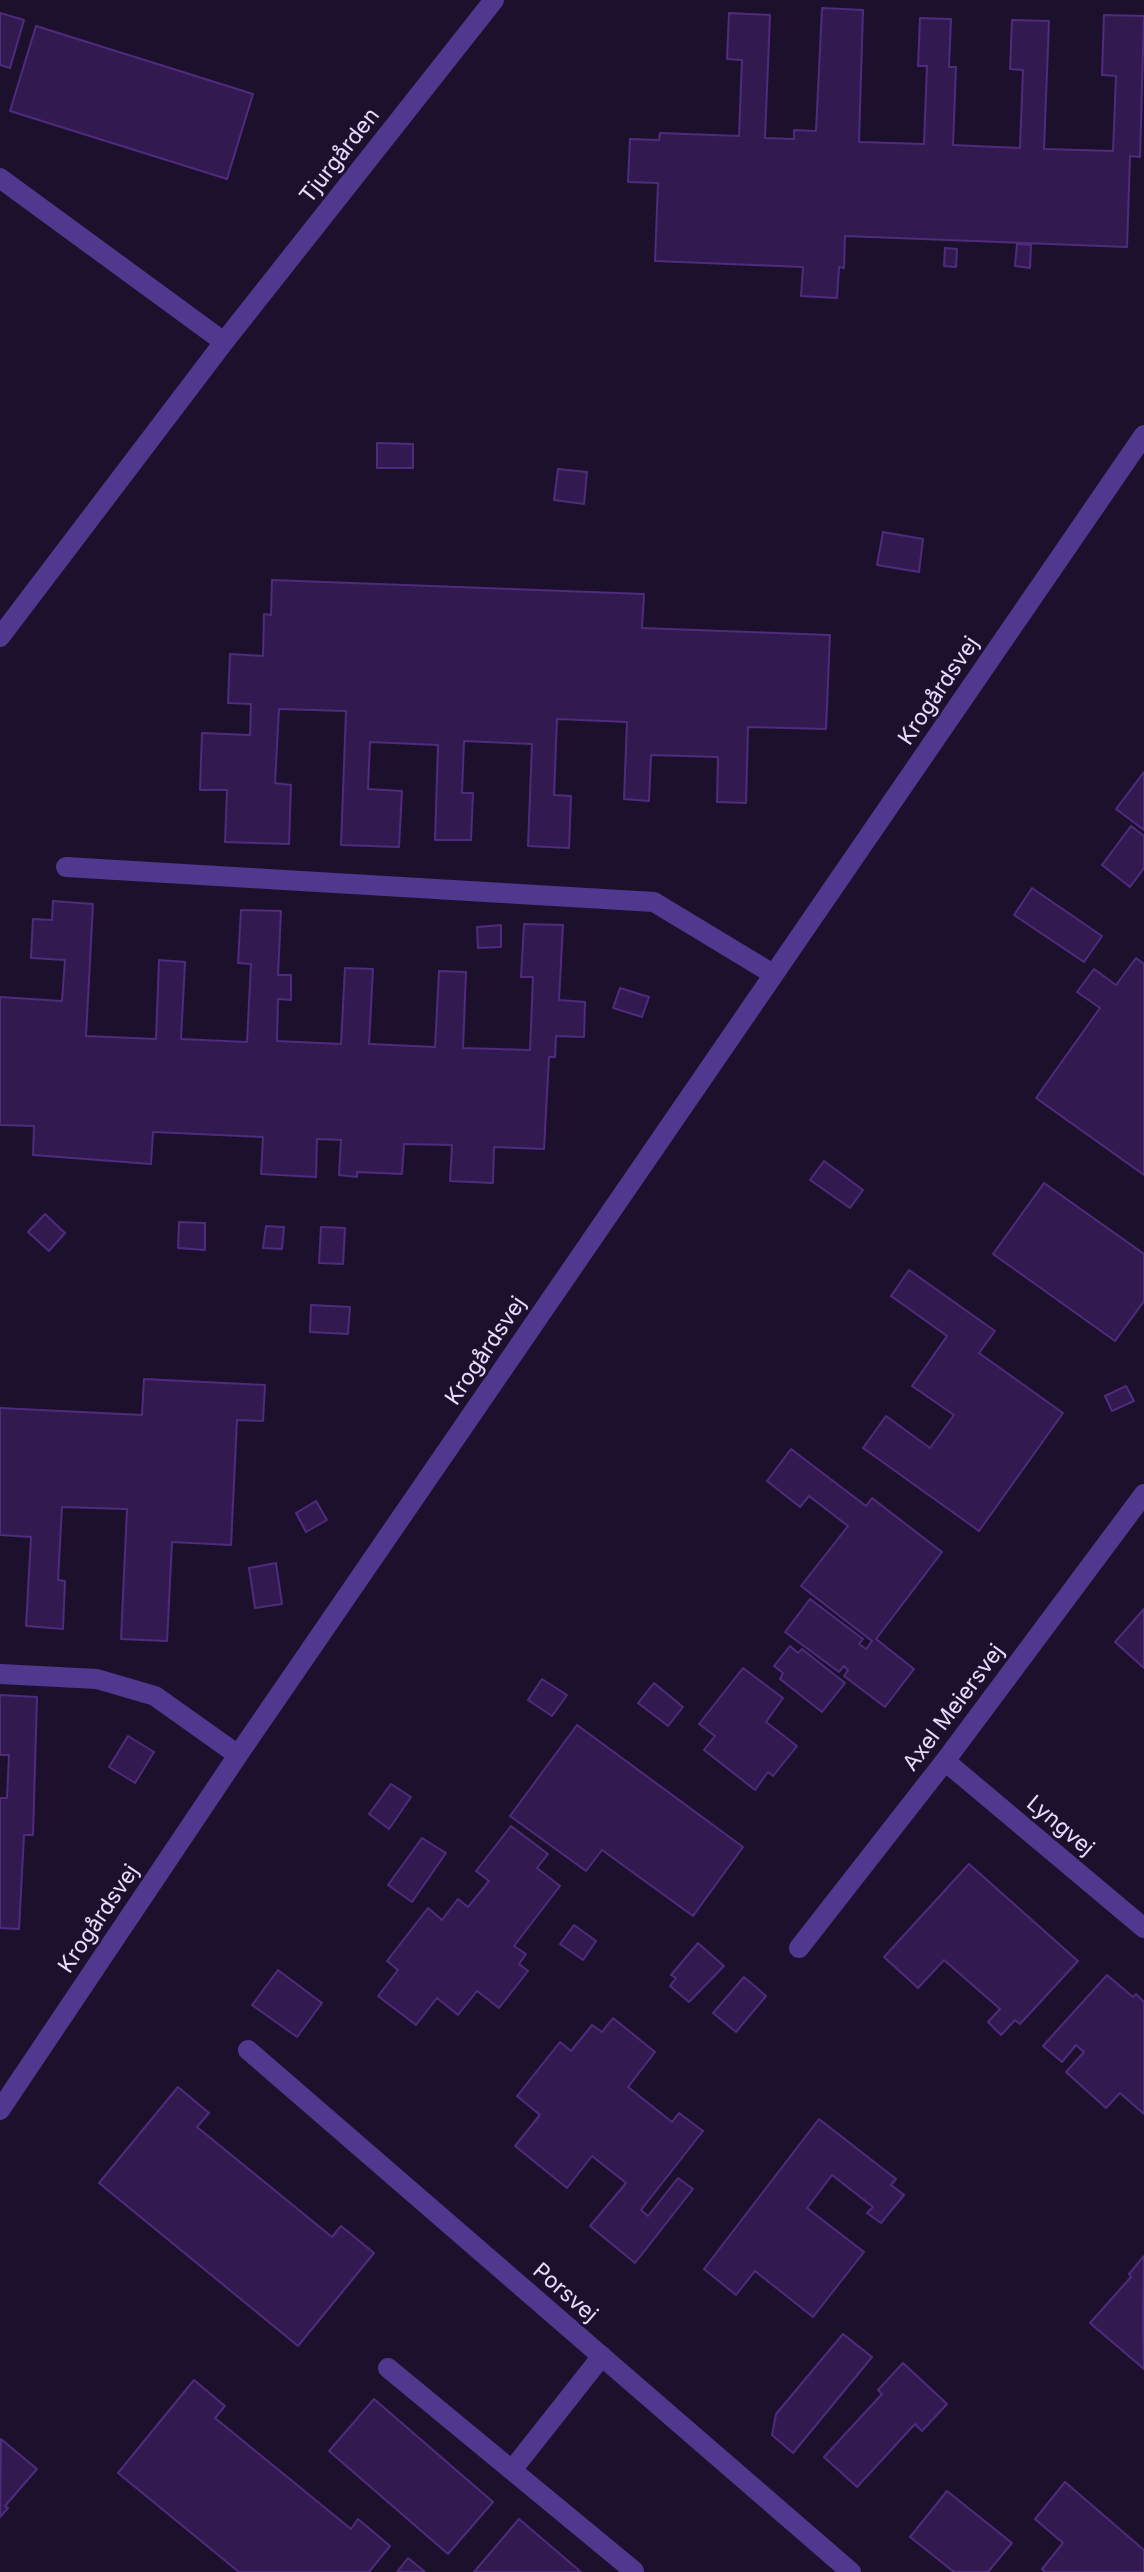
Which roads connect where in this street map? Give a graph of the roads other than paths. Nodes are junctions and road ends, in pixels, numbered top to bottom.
1 (494, 0) edge
2 (0, 178) edge
3 (224, 342) junction
4 (1144, 435) edge
5 (0, 637) edge
6 (66, 867) dead end
7 (773, 974) junction
8 (1144, 1494) edge
9 (0, 1674) edge
10 (238, 1755) junction
11 (945, 1761) junction
12 (1144, 1928) edge
13 (799, 1948) dead end
14 (248, 2050) dead end
15 (0, 2110) edge
16 (602, 2356) junction
17 (388, 2368) dead end
18 (512, 2470) junction
19 (634, 2571) edge
20 (851, 2572) edge

1 - 3 street, Tjurgården
2 - 3 street
3 - 5 street, Tjurgården
4 - 7 street, Krogårdsvej
6 - 7 street
7 - 10 street, Krogårdsvej
8 - 11 street, Axel Meiersvej
9 - 10 street
10 - 15 street, Krogårdsvej
11 - 12 street, Lyngvej
11 - 13 street, Axel Meiersvej
14 - 16 street, Porsvej
16 - 18 street
16 - 20 street, Porsvej
17 - 18 street
18 - 19 street

